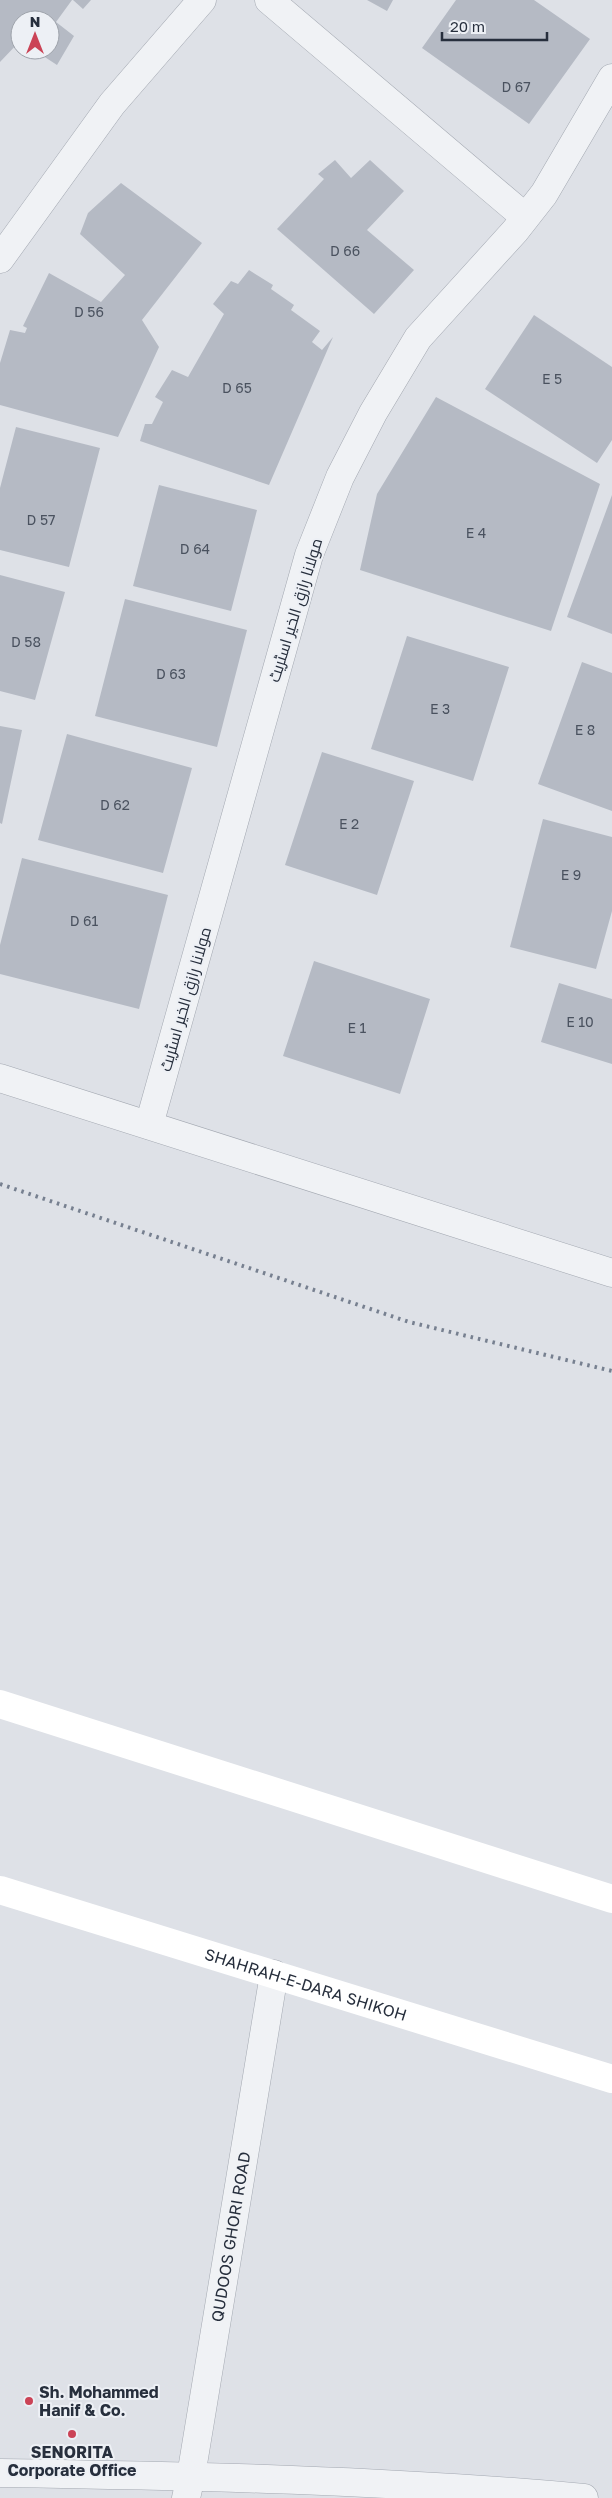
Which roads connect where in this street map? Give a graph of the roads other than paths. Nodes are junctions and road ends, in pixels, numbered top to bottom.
1 (202, 0) edge
2 (269, 0) edge
3 (612, 78) edge
4 (525, 218) junction
5 (0, 259) edge
6 (0, 1078) edge
7 (150, 1125) junction
8 (612, 1272) edge
9 (0, 1704) edge
10 (0, 1890) edge
11 (612, 1899) edge
12 (274, 1974) junction
13 (612, 2079) edge
14 (0, 2473) edge
15 (189, 2487) edge
16 (487, 2494) edge
17 (584, 2498) edge

1 - 5 street
2 - 4 street
3 - 4 street, مولانا رازق الخیر اسٹریٹ
4 - 7 street, مولانا رازق الخیر اسٹریٹ
6 - 7 street
7 - 8 street
9 - 11 main road
10 - 12 main road, SHAHRAH-E-DARA SHIKOH
12 - 13 main road, SHAHRAH-E-DARA SHIKOH
12 - 15 street, QUDOOS GHORI ROAD
14 - 15 street
15 - 16 street
16 - 17 street

